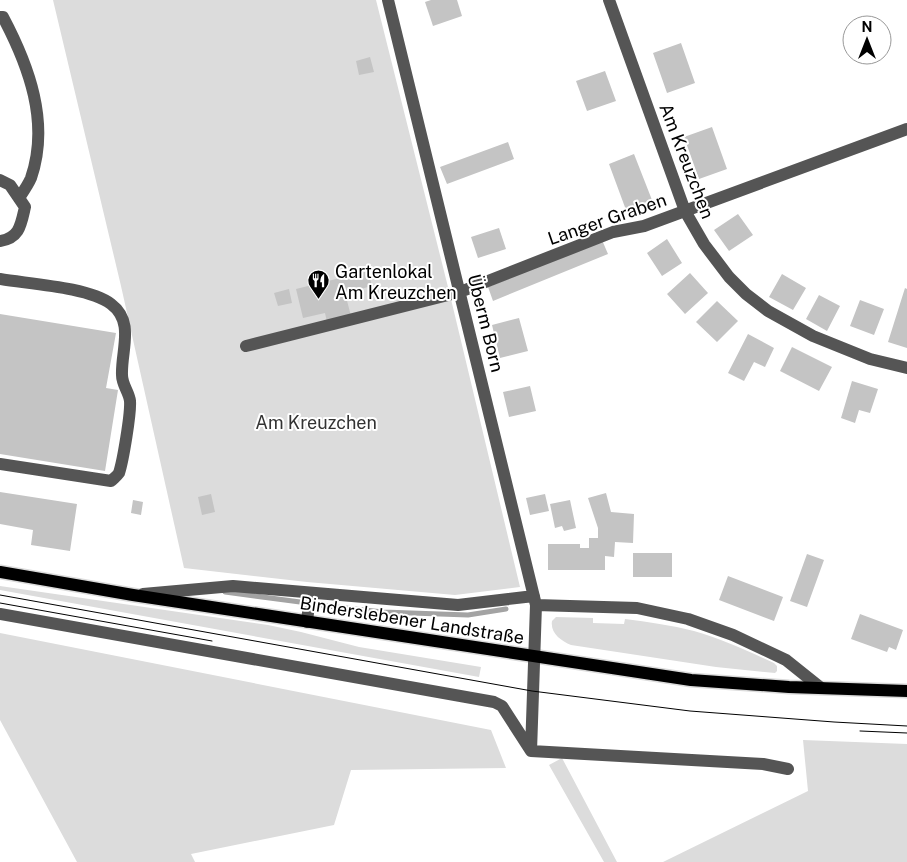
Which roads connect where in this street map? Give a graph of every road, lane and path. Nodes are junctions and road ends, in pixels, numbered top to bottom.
1 (388, 0) edge
2 (609, 0) edge
3 (0, 17) edge
4 (907, 129) edge
5 (0, 180) edge
6 (19, 198) junction
7 (685, 211) junction
8 (0, 241) edge
9 (0, 279) edge
10 (460, 292) junction
11 (246, 346) dead end
12 (907, 368) edge
13 (0, 464) edge
14 (0, 572) edge
15 (310, 594) junction
16 (133, 595) junction
17 (535, 600) junction
18 (0, 614) edge
19 (307, 622) junction
20 (535, 657) junction
21 (821, 688) junction
22 (907, 691) edge
23 (531, 751) junction
24 (788, 769) dead end

1 - 10 street, Überm Born
2 - 7 street, Am Kreuzchen
3 - 6 street
4 - 7 street, Langer Graben
5 - 6 street
6 - 8 street
7 - 10 street, Langer Graben
7 - 12 street, Am Kreuzchen
9 - 13 street
10 - 11 street, Langer Graben
10 - 17 street, Überm Born
14 - 16 main road, Binderslebener Landstraße
15 - 16 street, Binderslebener Landstraße
15 - 17 street, Binderslebener Landstraße
15 - 19 street
16 - 19 main road, Binderslebener Landstraße
17 - 20 street, Überm Born
17 - 21 street, Binderslebener Landstraße
18 - 23 street
19 - 20 main road, Binderslebener Landstraße
20 - 21 main road, Binderslebener Landstraße
20 - 23 street, Überm Born
21 - 22 main road, Binderslebener Landstraße
23 - 24 street

